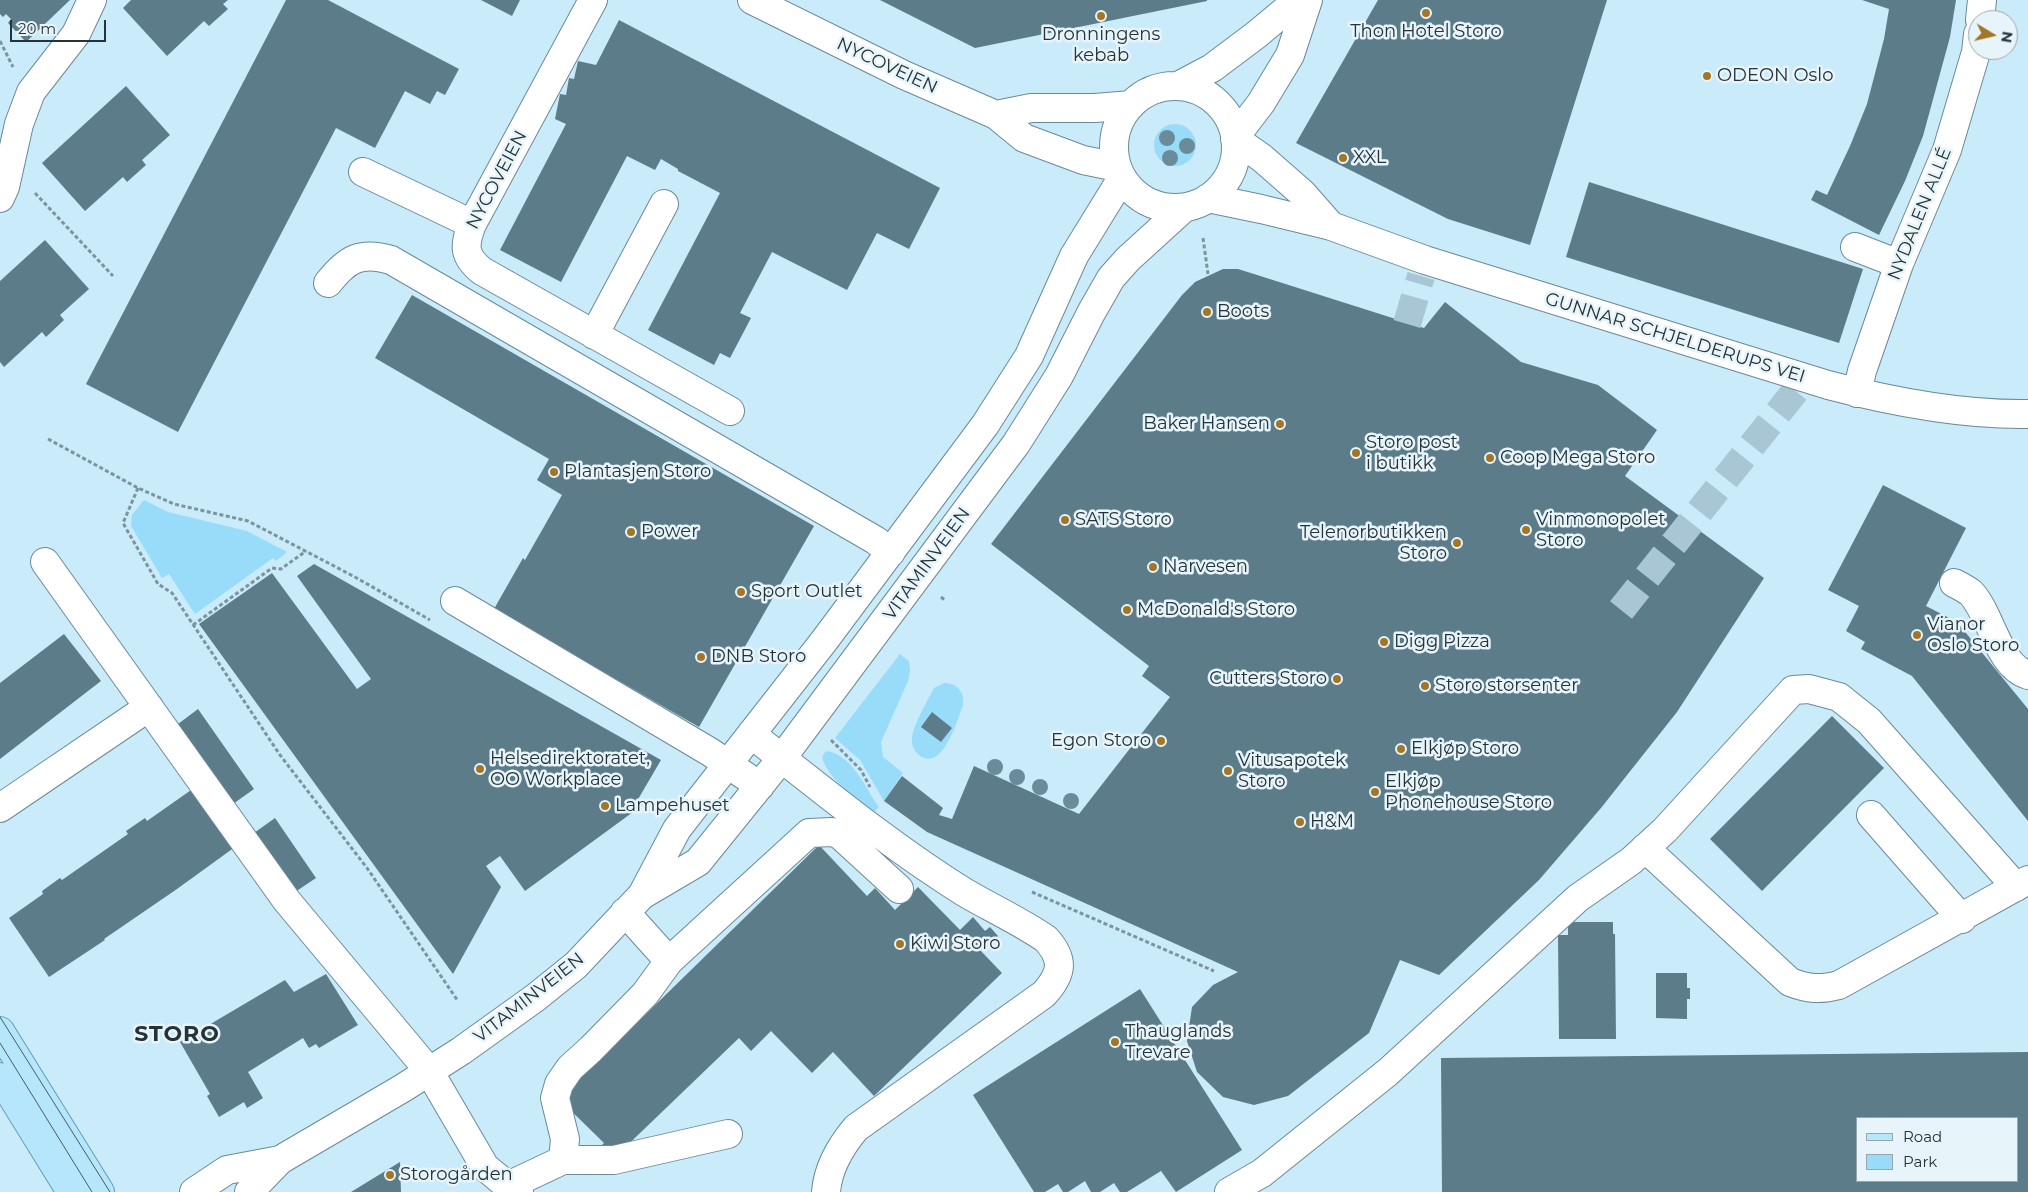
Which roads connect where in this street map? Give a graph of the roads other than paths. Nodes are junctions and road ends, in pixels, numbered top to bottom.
1 (92, 0) edge
2 (593, 0) edge
3 (752, 0) edge
4 (1298, 0) edge
5 (1308, 0) edge
6 (1974, 60) edge
7 (1178, 86) junction
8 (1131, 105) junction
9 (996, 115) junction
10 (1235, 138) junction
11 (363, 172) dead end
12 (1120, 172) junction
13 (0, 198) edge
14 (1196, 203) junction
15 (664, 204) dead end
16 (472, 224) junction
17 (1331, 226) junction
18 (1855, 247) dead end
19 (1899, 264) junction
20 (328, 283) dead end
21 (594, 335) junction
22 (1857, 393) junction
23 (730, 412) dead end
24 (2028, 421) edge
25 (891, 552) junction
26 (45, 562) dead end
27 (1954, 583) dead end
28 (455, 601) dead end
29 (2028, 675) edge
30 (149, 707) junction
31 (751, 734) junction
32 (782, 758) junction
33 (728, 763) junction
34 (760, 786) junction
35 (0, 808) edge
36 (1872, 815) dead end
37 (1645, 848) junction
38 (2022, 884) edge
39 (899, 889) dead end
40 (634, 904) junction
41 (1962, 919) junction
42 (669, 961) junction
43 (0, 1031) edge
44 (429, 1071) junction
45 (0, 1077) edge
46 (728, 1134) dead end
47 (280, 1160) junction
48 (563, 1160) junction
49 (514, 1189) edge
50 (72, 1192) edge
51 (100, 1192) edge
52 (194, 1192) edge
53 (249, 1192) edge
54 (826, 1192) edge
55 (1230, 1192) edge

1 - 13 street
2 - 16 street, NYCOVEIEN
3 - 9 street, NYCOVEIEN
4 - 7 street
5 - 10 street
6 - 19 street, NYDALEN ALLÉ
7 - 8 street
7 - 10 street
8 - 9 street
8 - 12 street
9 - 12 street, NYCOVEIEN
10 - 14 street
10 - 17 street, GUNNAR SCHJELDERUPS VEI
11 - 16 street
12 - 14 street
12 - 25 street, VITAMINVEIEN
14 - 17 street, GUNNAR SCHJELDERUPS VEI
14 - 32 street, VITAMINVEIEN
15 - 21 street
16 - 21 street, NYCOVEIEN
17 - 22 street, GUNNAR SCHJELDERUPS VEI
18 - 19 street
19 - 22 street, NYDALEN ALLÉ
20 - 25 street
21 - 23 street, NYCOVEIEN
22 - 24 street, GUNNAR SCHJELDERUPS VEI
25 - 31 street, VITAMINVEIEN
26 - 30 street
27 - 29 street
28 - 33 street
30 - 35 street
30 - 44 street
31 - 32 street
31 - 33 street, VITAMINVEIEN
32 - 34 street, VITAMINVEIEN
32 - 54 street
33 - 34 street
33 - 40 street, VITAMINVEIEN
34 - 40 street, VITAMINVEIEN
36 - 41 street
37 - 38 street
37 - 41 street
37 - 55 street
38 - 41 street
39 - 42 street
40 - 42 street
40 - 44 street, VITAMINVEIEN
42 - 48 street
43 - 51 main road
44 - 47 street, VITAMINVEIEN
44 - 49 street
45 - 50 main road
46 - 48 street
47 - 52 street, VITAMINVEIEN
47 - 53 street, VITAMINVEIEN
48 - 49 street

